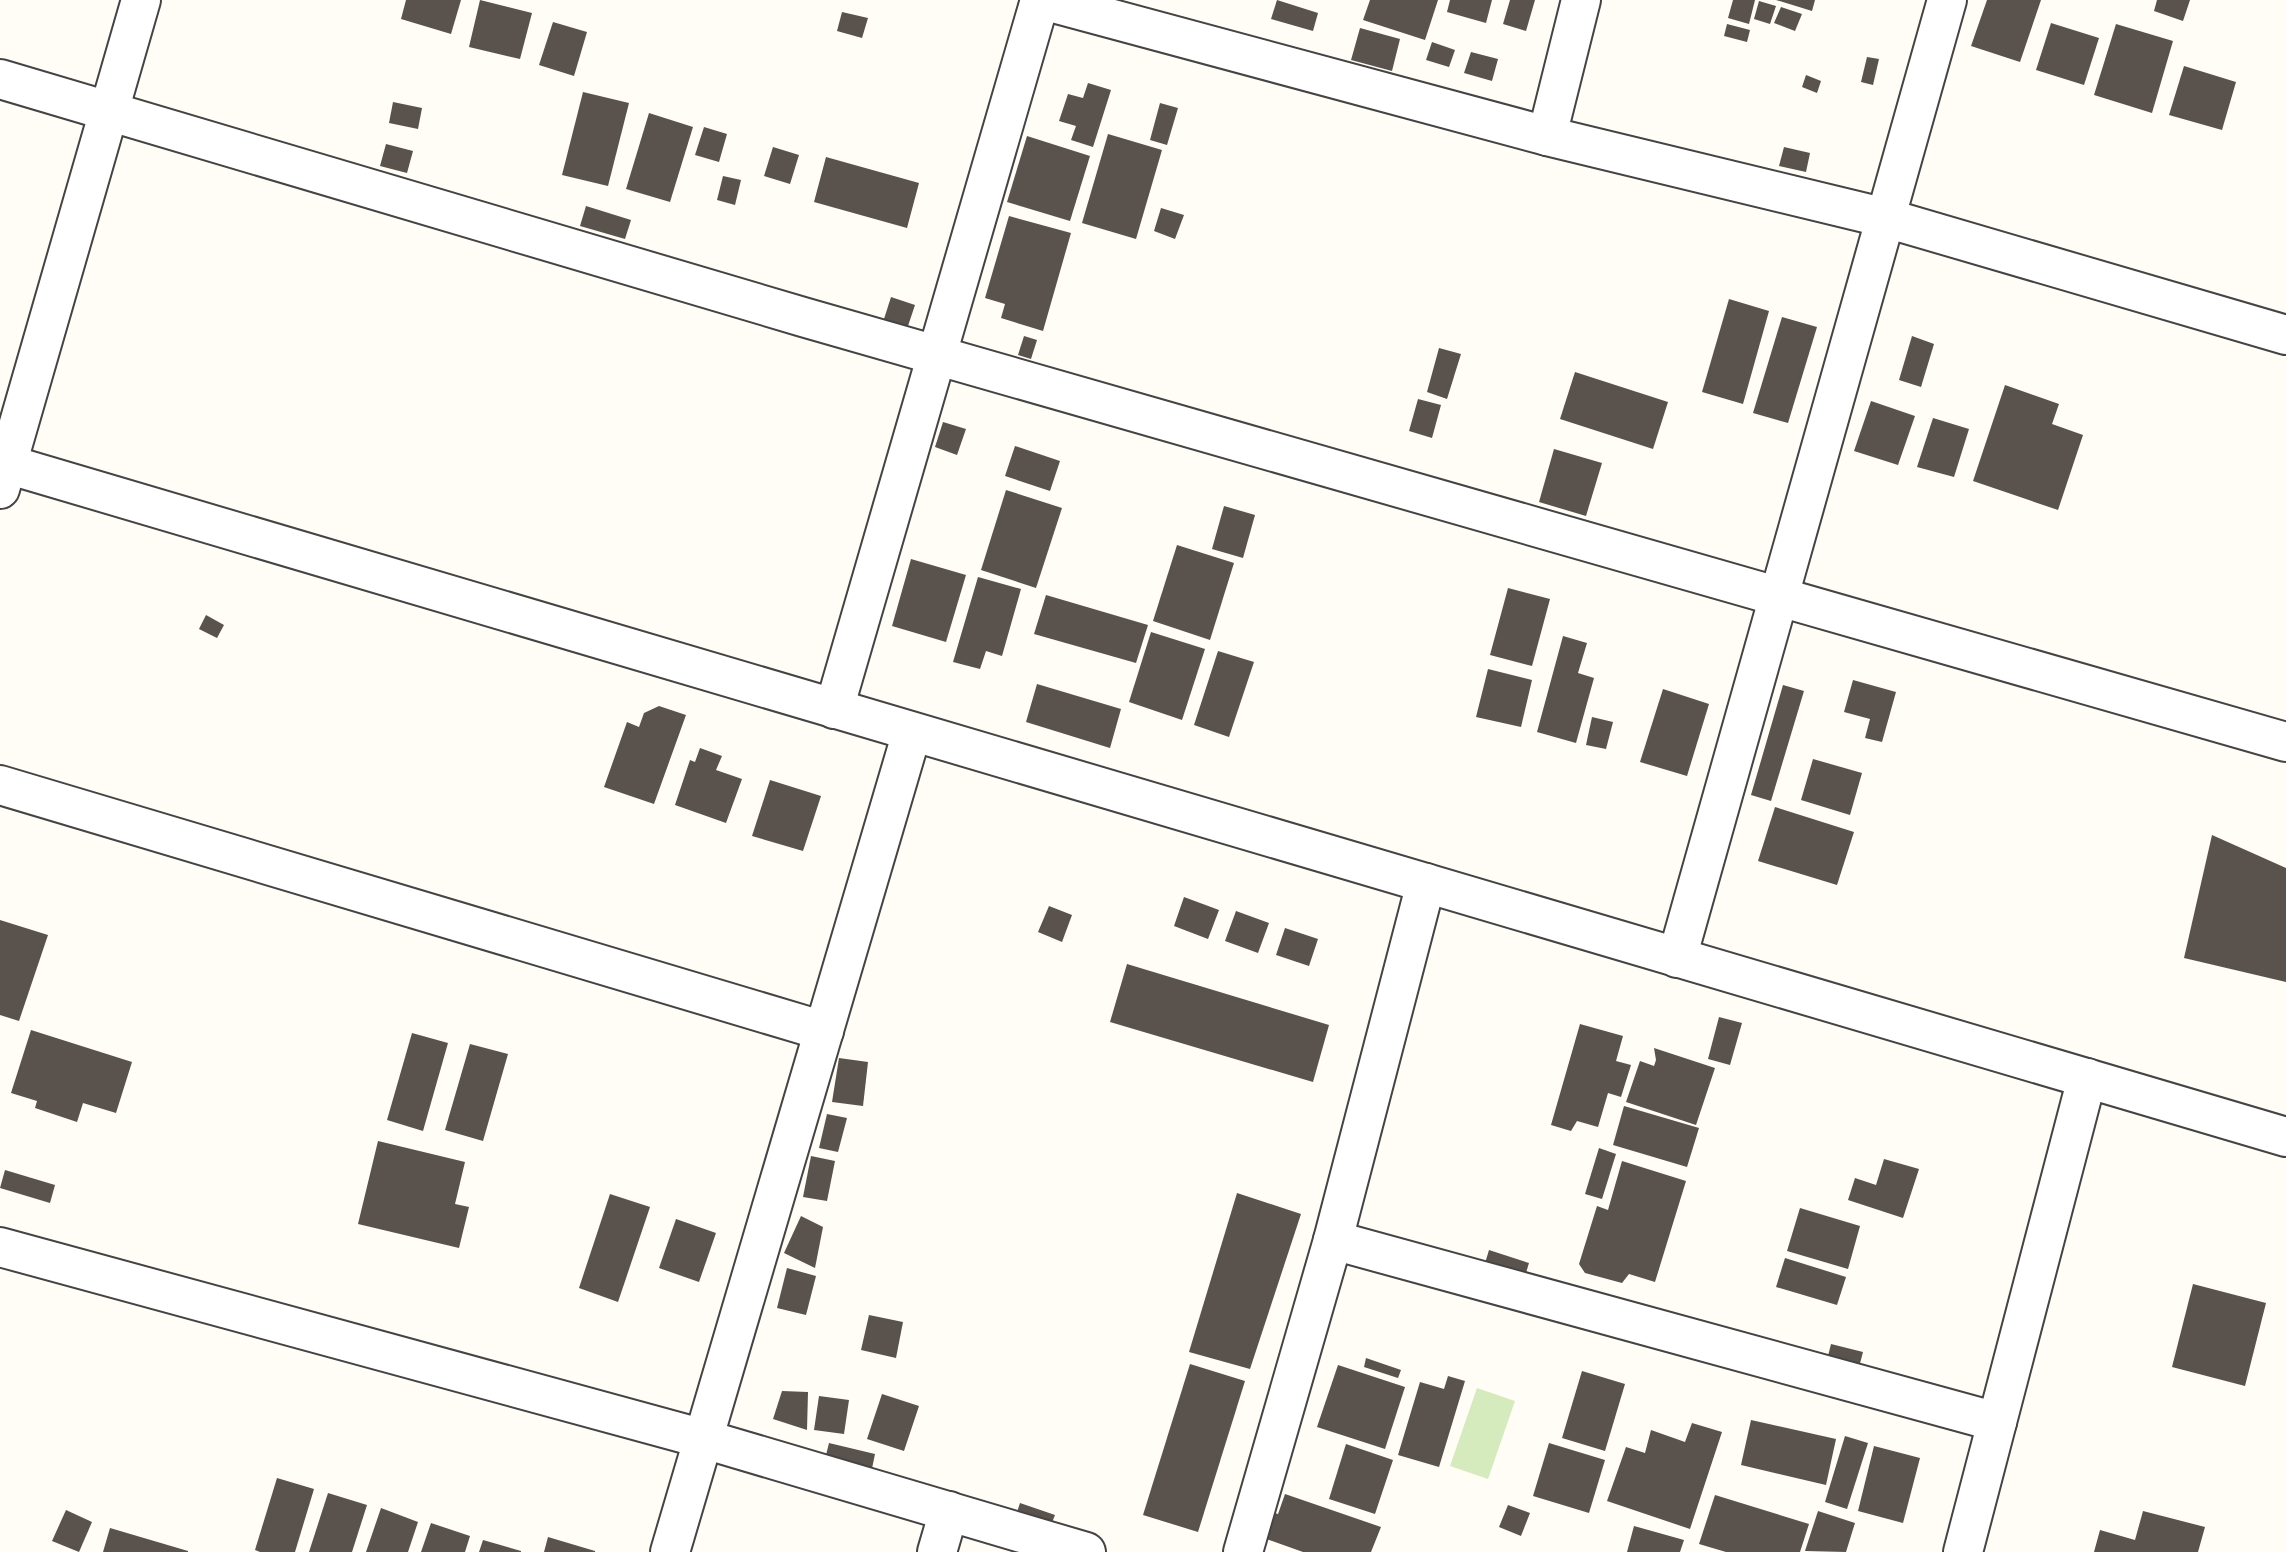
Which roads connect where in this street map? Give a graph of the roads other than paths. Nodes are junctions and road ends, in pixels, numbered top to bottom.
1 (141, 0) edge
2 (1041, 0) edge
3 (1581, 0) edge
4 (1947, 0) edge
5 (0, 79) edge
6 (110, 111) junction
7 (1547, 136) junction
8 (1886, 218) junction
9 (2286, 335) edge
10 (936, 355) junction
11 (2, 472) edge
12 (1779, 595) junction
13 (834, 709) junction
14 (912, 732) junction
15 (2286, 742) edge
16 (0, 785) edge
17 (1426, 883) junction
18 (1677, 958) junction
19 (824, 1031) junction
20 (2087, 1078) junction
21 (2286, 1137) edge
22 (1333, 1240) junction
23 (0, 1248) edge
24 (1997, 1422) junction
25 (704, 1439) junction
26 (949, 1511) junction
27 (670, 1552) edge
28 (937, 1552) edge
29 (1086, 1552) edge
30 (1244, 1552) edge
31 (1963, 1552) edge

1 - 6 street
2 - 7 street
2 - 10 street
3 - 7 street
4 - 8 street
5 - 6 street
6 - 10 street
6 - 11 street
7 - 8 street
8 - 9 street
8 - 12 street
10 - 12 street
10 - 13 street
11 - 13 street
12 - 15 street
12 - 18 street
13 - 14 street
14 - 17 street
14 - 19 street
16 - 19 street
17 - 18 street
17 - 22 street
18 - 20 street
19 - 25 street
20 - 21 street
20 - 24 street
22 - 24 street
22 - 30 street
23 - 25 street
24 - 31 street
25 - 26 street
25 - 27 street
26 - 28 street
26 - 29 street

